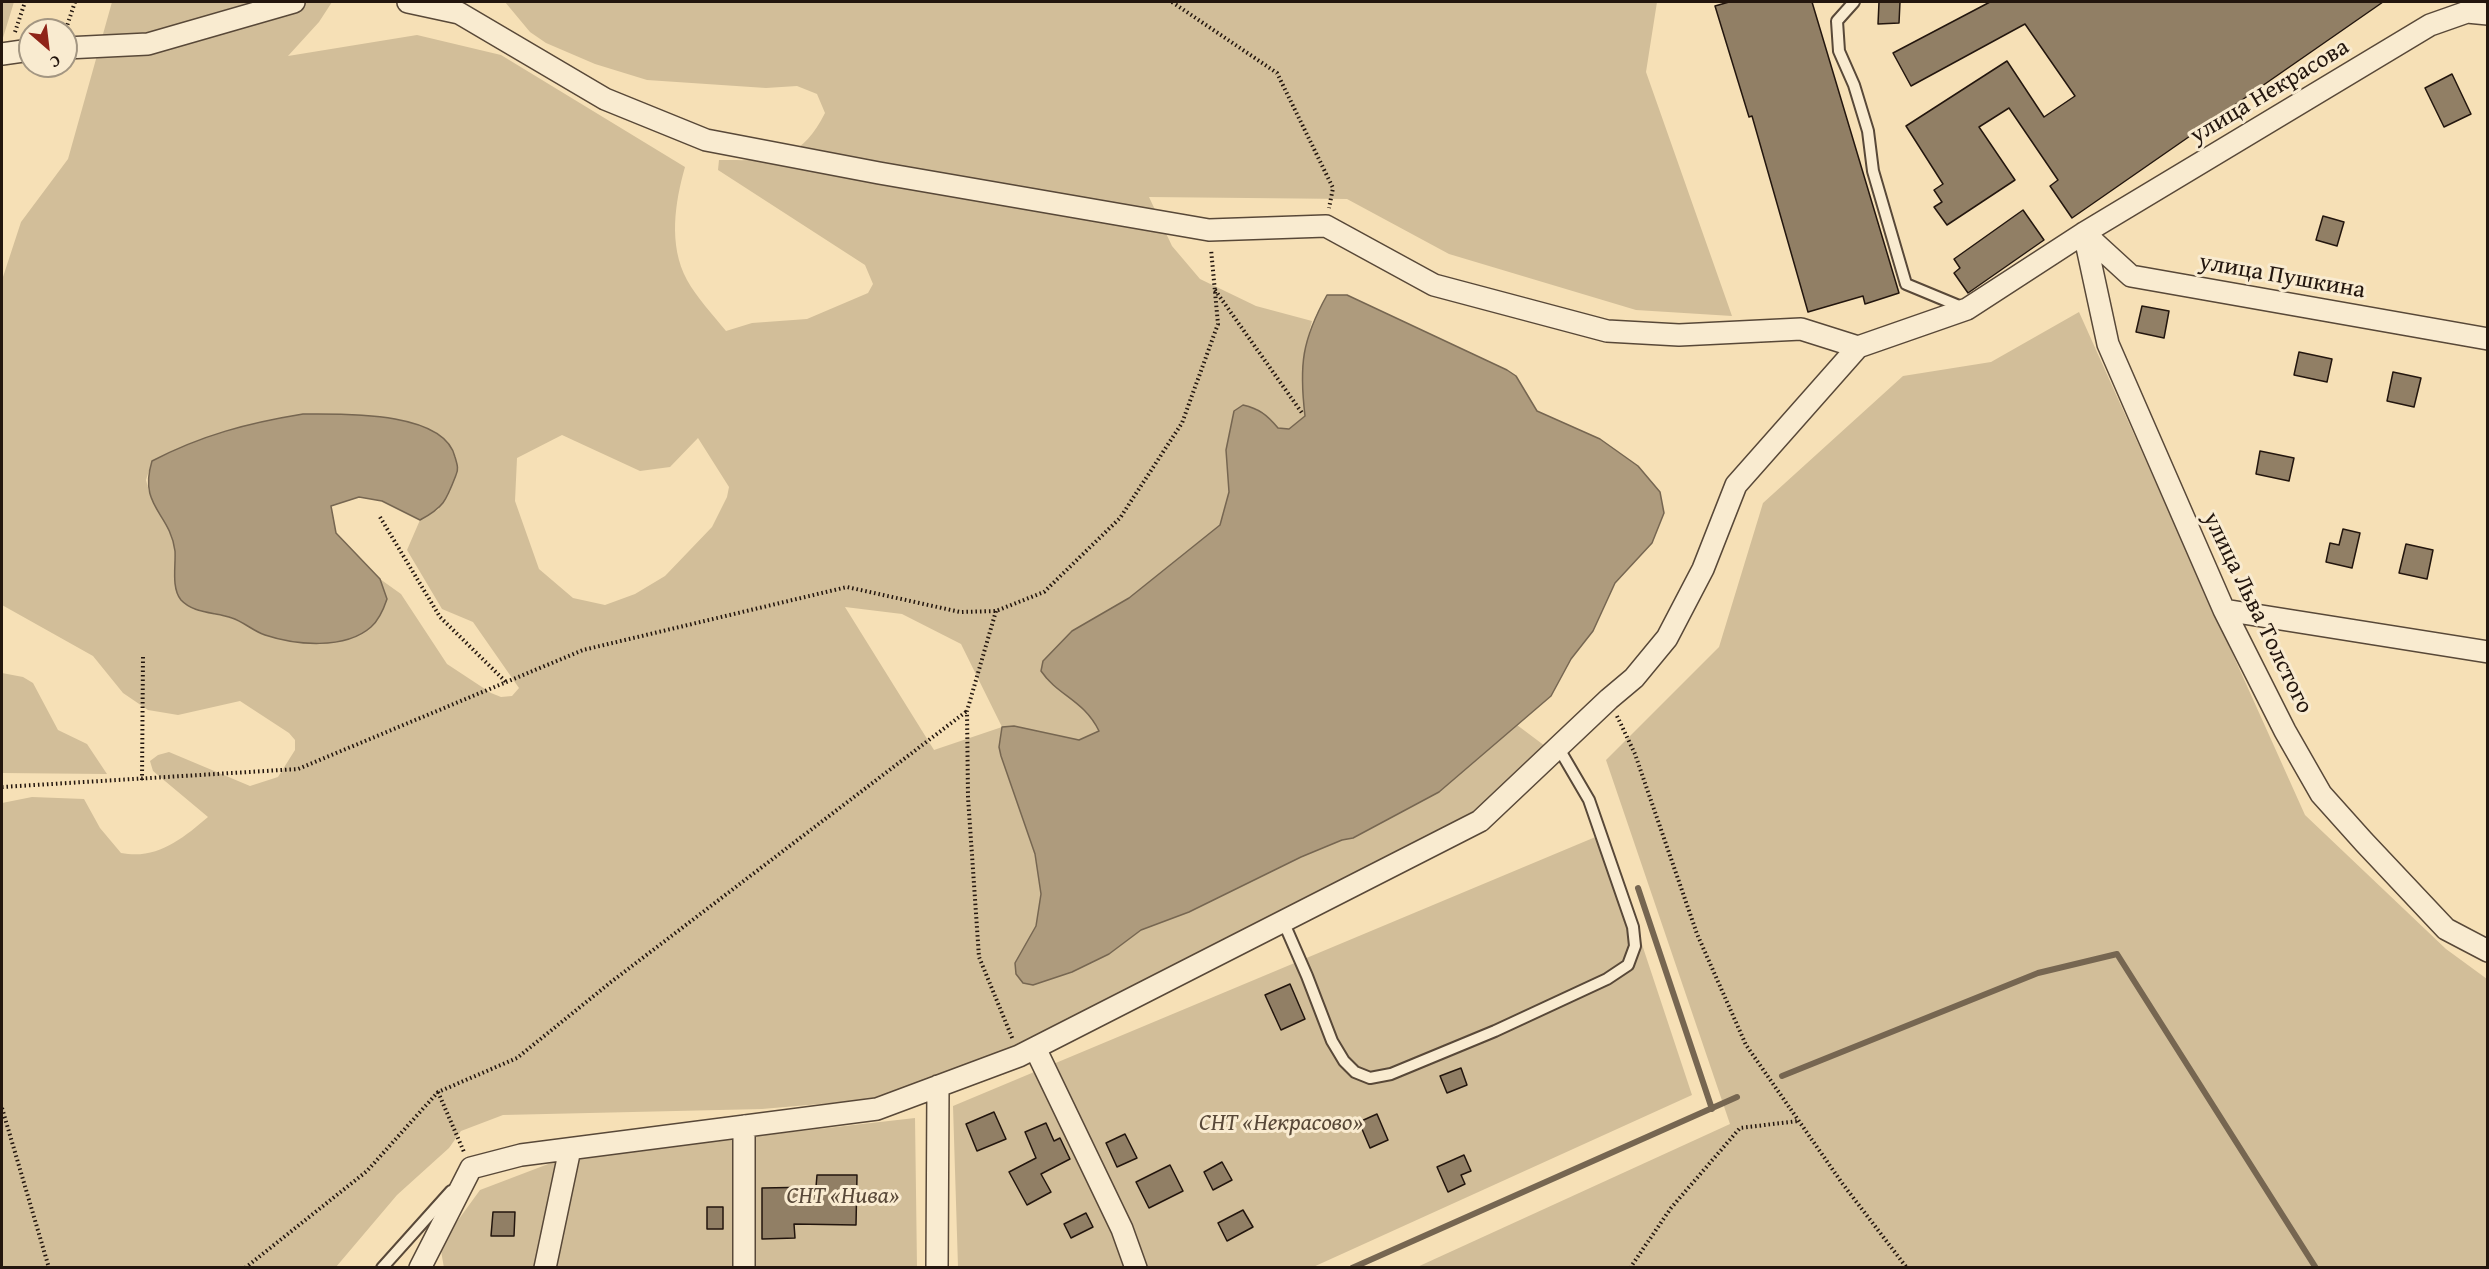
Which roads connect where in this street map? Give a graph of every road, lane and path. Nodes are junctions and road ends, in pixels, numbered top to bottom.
1 (25, 2) edge
2 (75, 2) edge
3 (294, 2) edge
4 (408, 2) edge
5 (1172, 2) edge
6 (1854, 2) edge
7 (2472, 9) edge
8 (69, 18) edge
9 (78, 48) edge
10 (5, 53) edge
11 (1326, 226) junction
12 (1209, 230) junction
13 (2084, 233) junction
14 (1215, 289) junction
15 (1967, 309) junction
16 (2487, 339) edge
17 (1858, 347) junction
18 (1302, 413) dead end
19 (380, 517) dead end
20 (2224, 610) junction
21 (996, 611) junction
22 (2487, 652) edge
23 (143, 655) dead end
24 (506, 682) junction
25 (1609, 699) junction
26 (967, 711) junction
27 (1558, 747) junction
28 (142, 780) junction
29 (2, 788) edge
30 (1283, 921) junction
31 (2487, 951) edge
32 (1027, 1052) junction
33 (938, 1086) junction
34 (438, 1092) junction
35 (2, 1108) edge
36 (1798, 1121) junction
37 (744, 1126) junction
38 (570, 1149) junction
39 (471, 1168) junction
40 (49, 1268) edge
41 (245, 1268) edge
42 (382, 1268) edge
43 (420, 1268) edge
44 (545, 1268) edge
45 (744, 1268) edge
46 (937, 1268) edge
47 (1136, 1268) edge
48 (1630, 1268) edge
49 (1908, 1268) edge

1 - 10 path
2 - 8 path
3 - 9 street
4 - 12 street
5 - 11 path
6 - 15 lane
7 - 13 street, улица Некрасова
11 - 12 street
11 - 17 street
12 - 14 path
13 - 15 street, улица Некрасова
13 - 16 street, улица Пушкина
13 - 20 street, улица Льва Толстого
14 - 18 path
14 - 21 path
15 - 17 street, улица Некрасова
17 - 25 street
19 - 24 path
20 - 22 street
20 - 31 street, улица Льва Толстого
21 - 24 path
21 - 26 path
23 - 28 path
24 - 28 path
25 - 27 street
25 - 36 path
26 - 32 path
26 - 34 path
27 - 30 street
27 - 30 lane
28 - 29 path
30 - 32 street
32 - 33 street
32 - 47 street
33 - 37 street
33 - 46 street
34 - 39 path
34 - 41 path
35 - 40 path
36 - 48 path
36 - 49 path
37 - 38 street
37 - 45 street
38 - 39 street
38 - 44 street
39 - 42 lane
39 - 43 street

